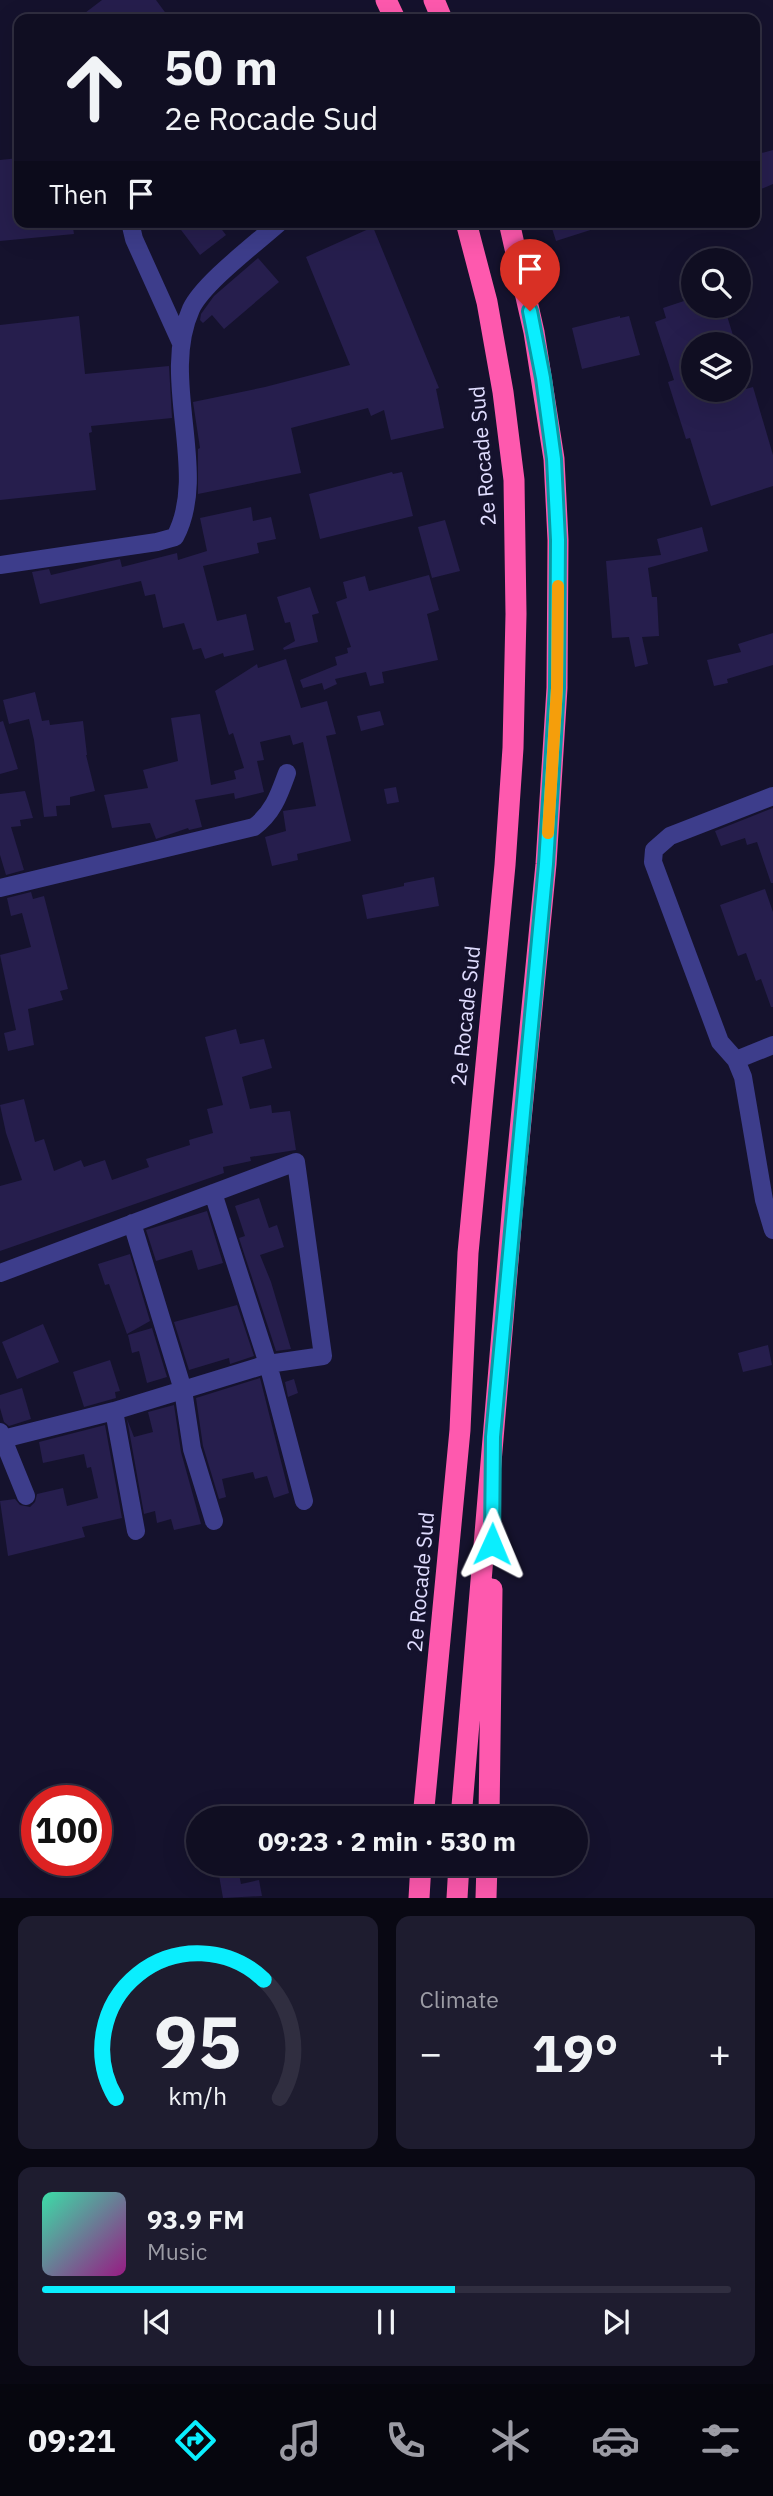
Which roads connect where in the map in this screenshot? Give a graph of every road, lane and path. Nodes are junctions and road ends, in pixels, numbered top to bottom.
1 (131, 228) edge
2 (273, 228) edge
3 (468, 228) edge
4 (510, 228) edge
5 (181, 343) junction
6 (0, 565) edge
7 (287, 773) dead end
8 (773, 796) edge
9 (0, 888) edge
10 (773, 1045) edge
11 (736, 1060) junction
12 (212, 1193) junction
13 (132, 1223) junction
14 (773, 1230) edge
15 (0, 1273) edge
16 (268, 1364) junction
17 (183, 1390) junction
18 (114, 1411) junction
19 (1, 1436) edge
20 (493, 1437) junction
21 (26, 1496) dead end
22 (304, 1501) dead end
23 (214, 1521) dead end
24 (136, 1531) dead end
25 (424, 1806) edge
26 (462, 1806) edge
27 (489, 1806) edge
28 (420, 1876) edge
29 (458, 1876) edge
30 (487, 1876) edge
31 (419, 1898) edge
32 (457, 1898) edge
33 (486, 1898) edge

1 - 5 street
2 - 5 street
3 - 25 highway, 2e Rocade Sud
4 - 20 highway
5 - 6 street
7 - 9 street
8 - 11 street
10 - 11 street
11 - 14 street
12 - 13 street
12 - 16 street
12 - 16 street
13 - 15 street
13 - 17 street
16 - 17 street
16 - 22 street
17 - 18 street
17 - 23 street
18 - 19 street
18 - 24 street
19 - 21 street
20 - 26 highway
20 - 27 highway
28 - 31 highway
29 - 32 highway
30 - 33 highway

